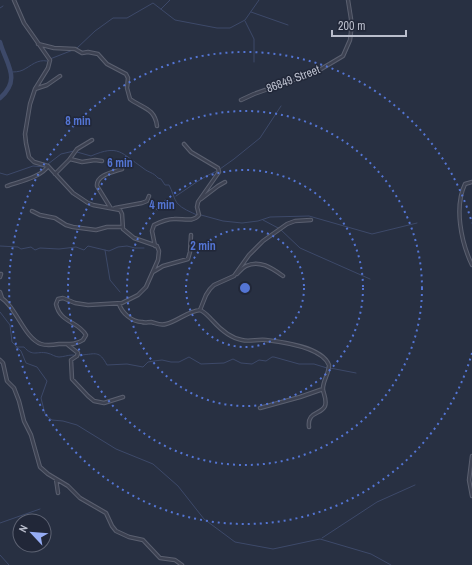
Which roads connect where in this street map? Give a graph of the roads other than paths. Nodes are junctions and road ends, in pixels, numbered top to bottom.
1 (14, 0) edge
2 (348, 0) edge
3 (37, 44) junction
4 (60, 76) dead end
5 (35, 89) junction
6 (241, 100) dead end
7 (157, 126) dead end
8 (92, 140) dead end
9 (184, 144) dead end
10 (69, 160) junction
11 (102, 161) dead end
12 (48, 166) junction
13 (122, 169) dead end
14 (55, 174) junction
15 (225, 182) dead end
16 (472, 182) edge
17 (7, 186) dead end
18 (149, 196) dead end
19 (198, 202) junction
20 (110, 208) junction
21 (114, 208) junction
22 (32, 211) dead end
23 (311, 220) dead end
24 (122, 227) junction
25 (191, 235) dead end
26 (156, 246) junction
27 (472, 264) edge
28 (153, 272) junction
29 (234, 276) junction
30 (283, 276) dead end
31 (0, 292) edge
32 (1, 298) edge
33 (118, 304) junction
34 (200, 310) junction
35 (67, 345) junction
36 (0, 360) edge
37 (323, 389) junction
38 (123, 397) dead end
39 (260, 408) dead end
40 (310, 427) dead end
41 (472, 456) edge
42 (56, 479) junction
43 (58, 493) dead end
44 (472, 496) edge
45 (182, 565) edge

1 - 3 street
2 - 6 street, 86849 Street
3 - 5 street
3 - 7 street
4 - 5 street
5 - 12 street
8 - 10 street
9 - 19 street
10 - 11 street
10 - 14 street
12 - 14 street
12 - 17 street
13 - 20 street
14 - 20 street
15 - 19 street
16 - 27 street
18 - 21 street
19 - 26 street
20 - 21 street
21 - 24 street
22 - 24 street
23 - 29 street
24 - 26 street
25 - 28 street
26 - 28 street
28 - 33 street
29 - 30 street
29 - 34 street
31 - 32 street
32 - 35 street
33 - 34 street
33 - 35 street
34 - 37 street
35 - 38 street
36 - 42 street
37 - 39 street
37 - 40 street
41 - 44 street
42 - 43 street
42 - 45 street

